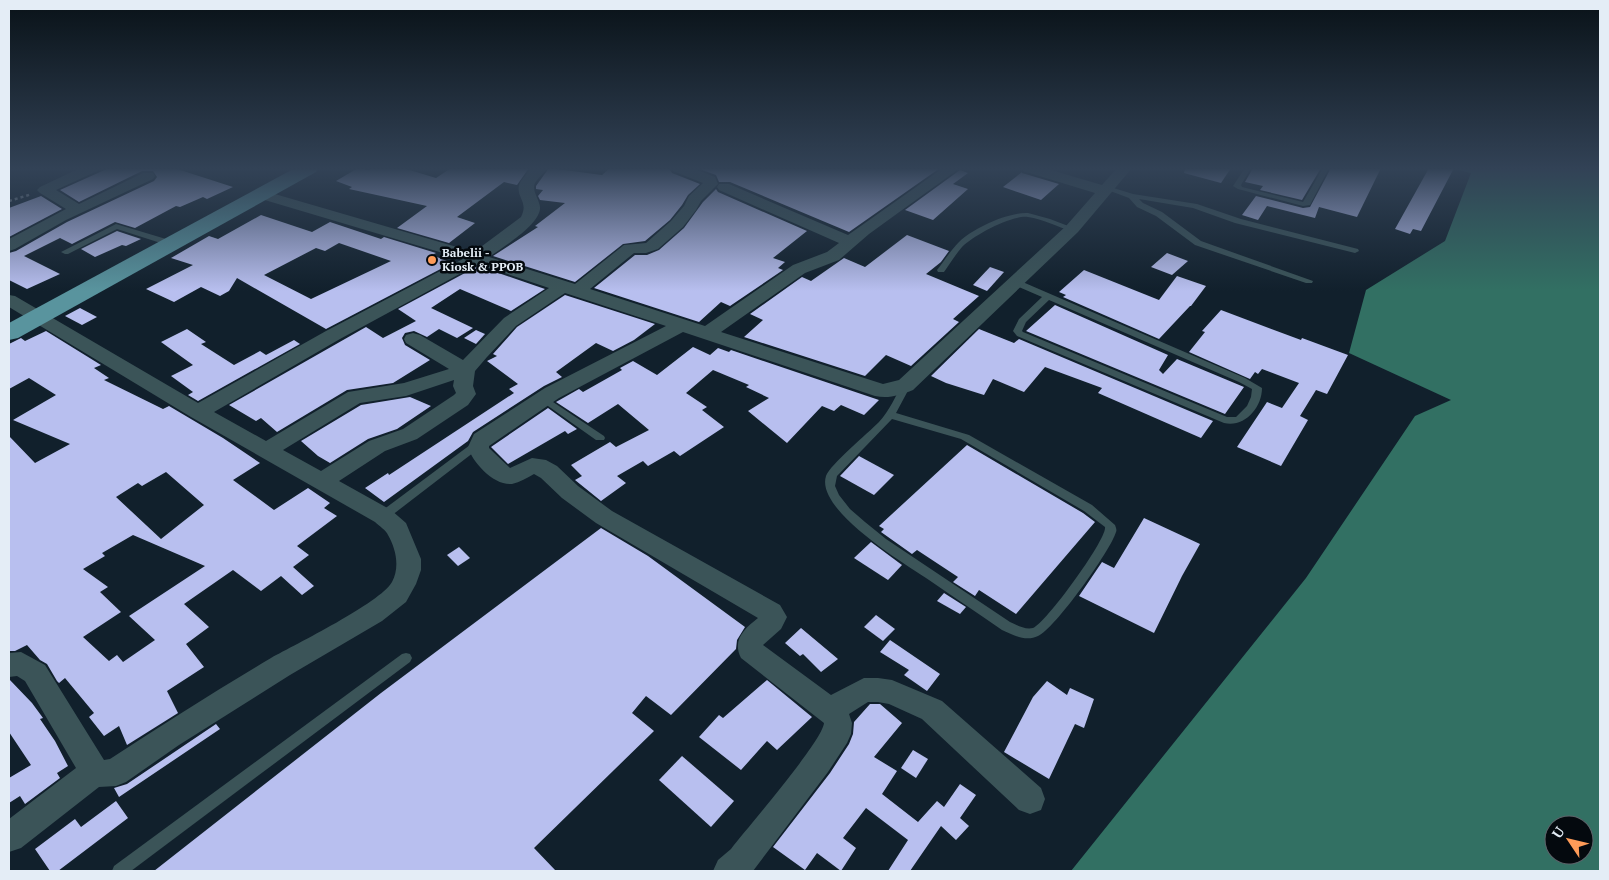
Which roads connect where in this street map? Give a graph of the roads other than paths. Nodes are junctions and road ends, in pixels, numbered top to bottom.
1 (237, 209) edge
2 (311, 209) edge
3 (532, 209) edge
4 (689, 209) edge
5 (776, 209) edge
6 (895, 209) edge
7 (1089, 209) edge
8 (1149, 209) edge
9 (1203, 209) edge
10 (78, 210) edge
11 (1072, 229) junction
12 (850, 242) junction
13 (173, 244) junction
14 (9, 246) edge
15 (1355, 251) dead end
16 (66, 252) dead end
17 (477, 258) junction
18 (941, 270) dead end
19 (1015, 282) junction
20 (1309, 282) dead end
21 (570, 289) junction
22 (1047, 297) junction
23 (9, 300) edge
24 (38, 317) junction
25 (683, 326) junction
26 (9, 333) edge
27 (706, 334) junction
28 (413, 339) dead end
29 (465, 370) junction
30 (906, 385) junction
31 (544, 399) junction
32 (198, 412) junction
33 (890, 415) junction
34 (600, 438) dead end
35 (478, 444) junction
36 (267, 450) junction
37 (323, 482) junction
38 (383, 516) junction
39 (406, 658) dead end
40 (9, 665) edge
41 (831, 710) junction
42 (95, 772) junction
43 (1030, 800) dead end
44 (10, 837) dead end
45 (119, 871) edge
46 (729, 871) edge

1 - 13 highway
2 - 17 street
3 - 17 street
4 - 21 street
5 - 12 street
6 - 12 street
7 - 11 street
8 - 20 lane
9 - 15 lane
10 - 14 street
11 - 18 lane
11 - 19 street
12 - 27 street
13 - 16 lane
13 - 24 highway
17 - 21 street
17 - 32 street
19 - 22 lane
19 - 30 street
21 - 25 street
21 - 29 street
22 - 22 lane
23 - 24 street
24 - 26 highway
24 - 32 street
25 - 27 street
25 - 31 street
27 - 30 street
28 - 29 street
29 - 36 street
29 - 37 street
30 - 33 lane
31 - 34 lane
31 - 35 street
32 - 36 street
33 - 33 lane
35 - 38 lane
35 - 41 street
36 - 37 street
37 - 38 street
38 - 42 street
39 - 45 lane
40 - 42 street
41 - 43 street
41 - 46 street
42 - 44 street

